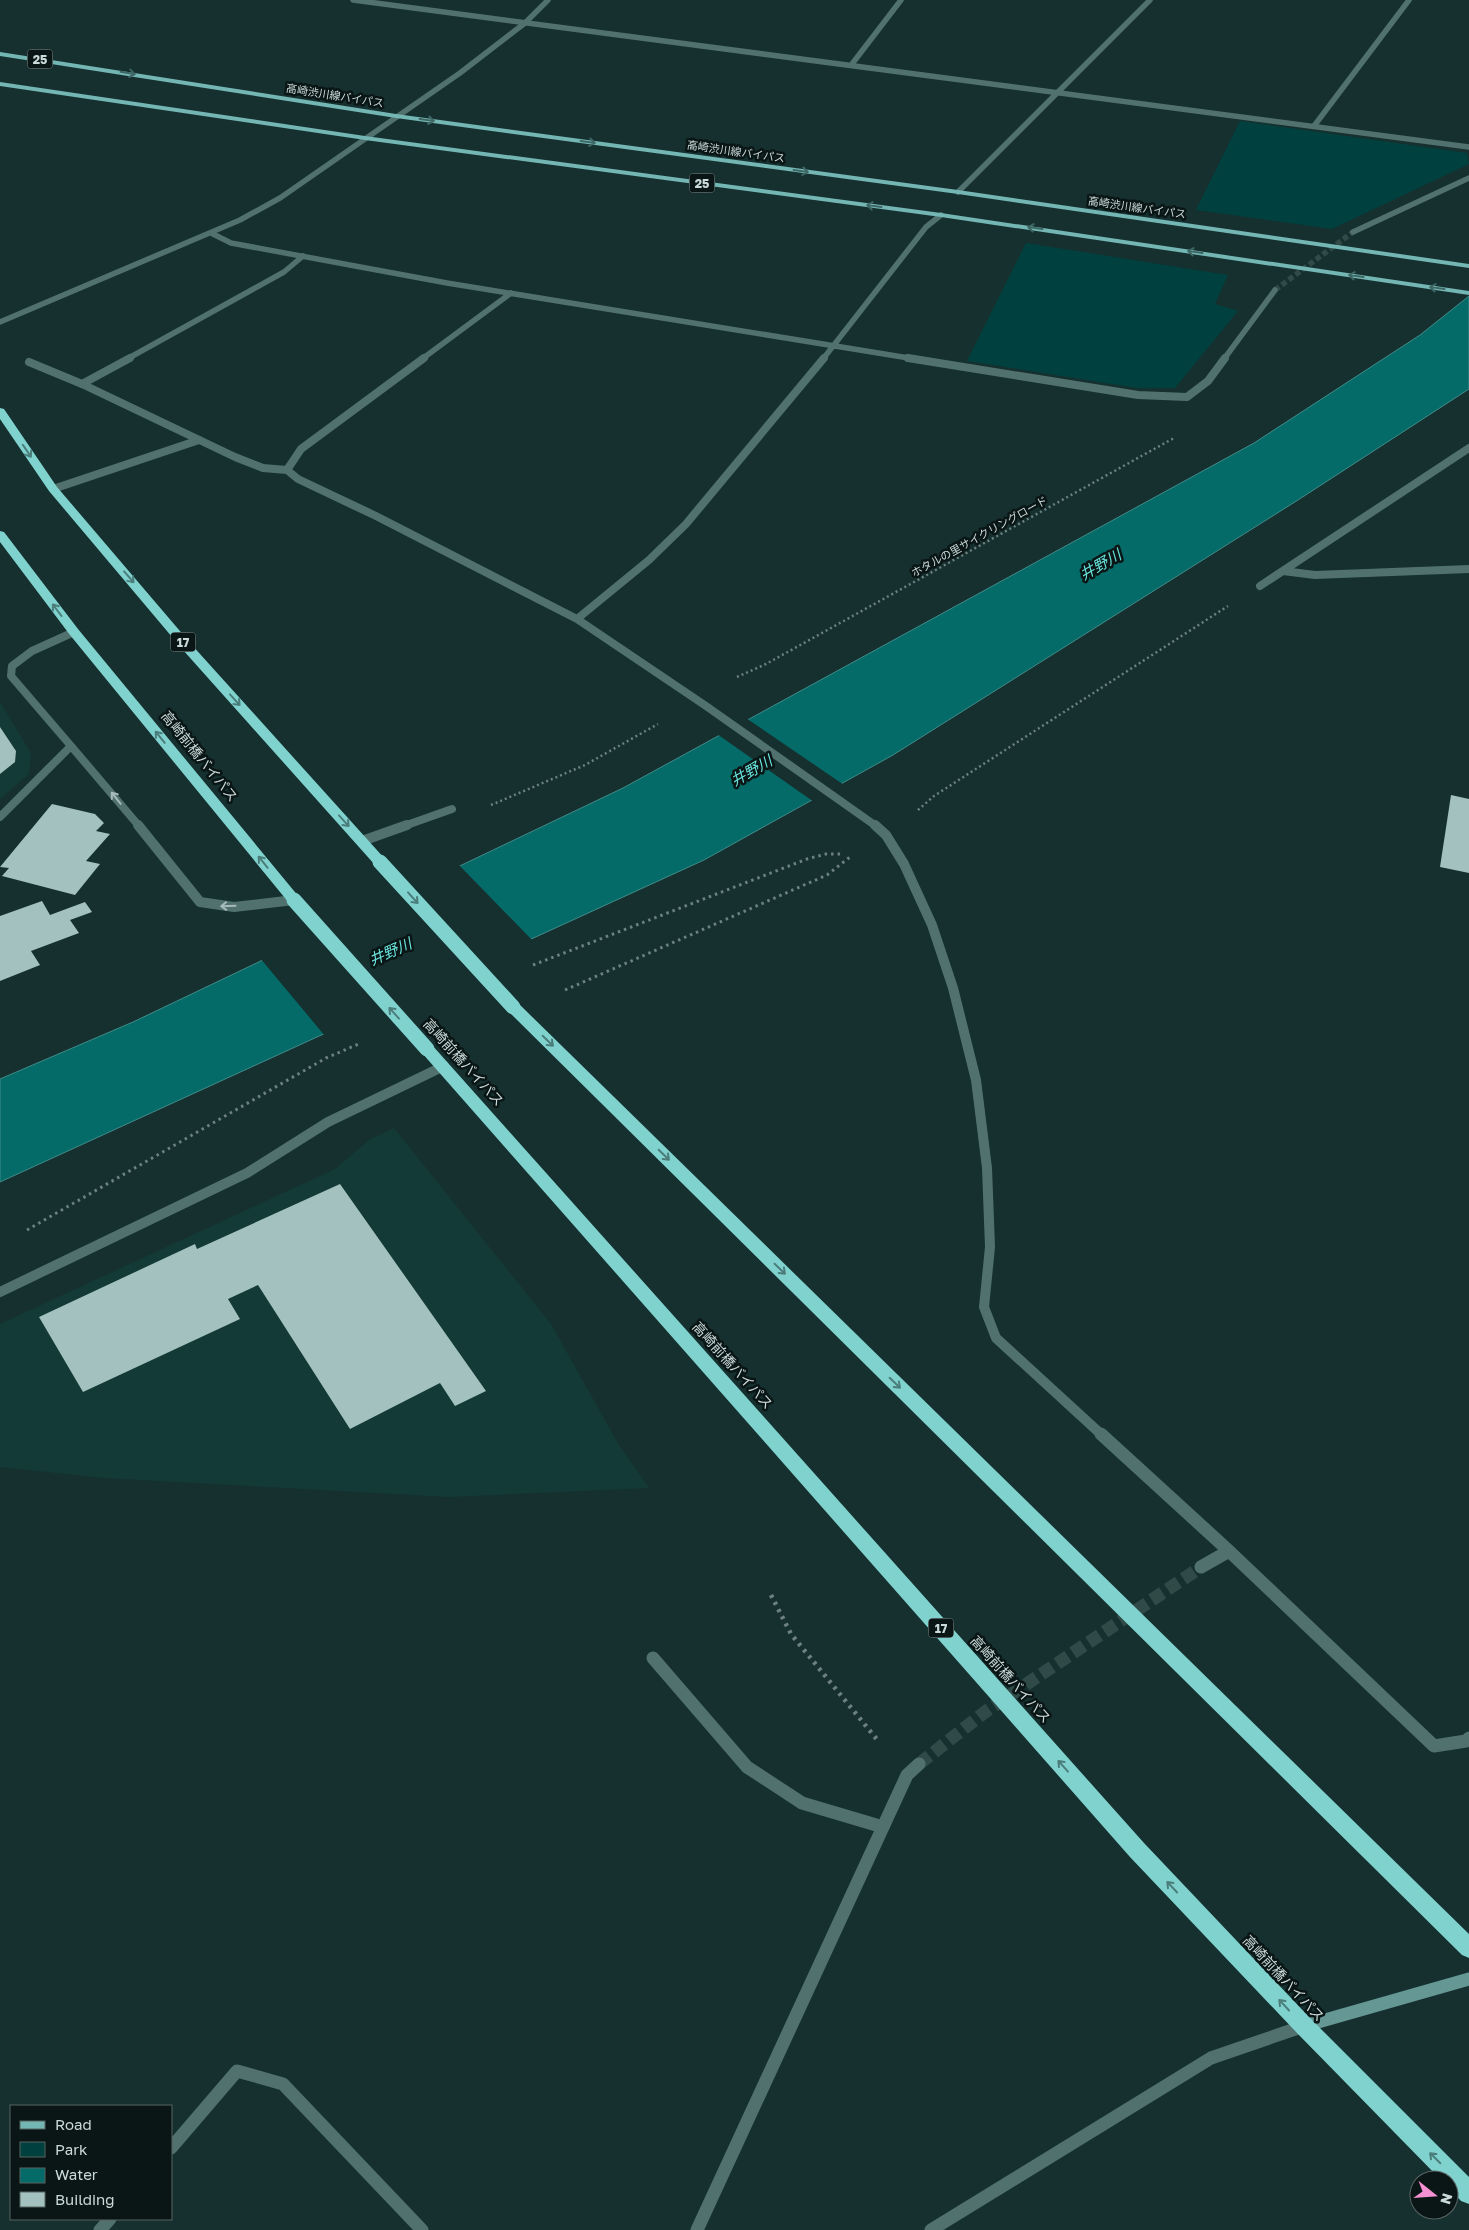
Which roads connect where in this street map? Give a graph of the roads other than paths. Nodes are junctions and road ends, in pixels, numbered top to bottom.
1 (354, 0) edge
2 (548, 0) edge
3 (901, 0) edge
4 (1150, 0) edge
5 (1409, 0) edge
6 (525, 23) junction
7 (0, 54) edge
8 (852, 64) junction
9 (0, 84) edge
10 (1057, 92) junction
11 (396, 116) junction
12 (1314, 126) junction
13 (365, 138) junction
14 (1469, 146) edge
15 (1469, 178) edge
16 (958, 192) junction
17 (941, 214) junction
18 (1353, 232) tunnel mouth
19 (211, 233) junction
20 (303, 256) junction
21 (1469, 266) edge
22 (1275, 290) tunnel mouth
23 (511, 293) junction
24 (1469, 293) edge
25 (0, 322) edge
26 (834, 346) junction
27 (29, 362) dead end
28 (82, 384) junction
29 (0, 411) edge
30 (199, 440) junction
31 (1469, 448) edge
32 (287, 470) junction
33 (53, 489) junction
34 (0, 534) edge
35 (1469, 569) edge
36 (1283, 570) junction
37 (1260, 586) road end
38 (577, 619) junction
39 (74, 632) junction
40 (71, 746) junction
41 (452, 809) road end
42 (0, 817) edge
43 (362, 841) junction
44 (294, 900) junction
45 (444, 1066) junction
46 (0, 1292) edge
47 (1228, 1551) junction
48 (1201, 1567) tunnel mouth
49 (653, 1658) dead end
50 (1469, 1738) edge
51 (919, 1764) tunnel mouth
52 (883, 1827) junction
53 (1469, 1948) edge
54 (1469, 1979) edge
55 (1304, 2026) junction
56 (172, 2147) edge
57 (1469, 2193) edge
58 (109, 2220) edge
59 (100, 2230) edge
60 (422, 2230) edge
61 (697, 2230) edge
62 (931, 2230) edge

1 - 6 street
2 - 6 street
3 - 8 street
4 - 10 street
5 - 12 street
6 - 8 street
6 - 11 street
7 -> 11 main road, 高崎渋川線バイパス / 25
8 - 10 street
9 - 13 main road, 25
10 - 12 street
10 - 16 street
11 - 13 street
11 -> 16 main road, 高崎渋川線バイパス / 25
12 - 14 street
17 -> 13 main road, 25
13 - 19 street
15 - 18 street
16 - 21 main road, 高崎渋川線バイパス / 25
24 -> 17 main road, 25
17 - 26 street
19 - 20 street
19 - 25 street
20 - 23 street
20 - 28 street
22 - 26 street
23 - 26 street
23 - 32 street
26 - 38 street
27 - 28 street
28 - 30 street
29 -> 33 highway, 17
30 - 32 street
30 - 33 street
31 - 36 street
32 - 38 street
33 -> 43 highway, 17
39 -> 34 highway, 高崎前橋バイパス / 17
35 - 36 street
36 - 37 street
38 - 47 street
39 - 40 street
44 -> 39 highway, 高崎前橋バイパス / 17
40 - 42 street
44 -> 40 street
41 - 43 street
43 -> 53 highway, 17, bridge
45 -> 44 highway, 高崎前橋バイパス / 17, bridge
45 - 46 street
55 -> 45 highway, 高崎前橋バイパス / 17
47 - 48 street
47 - 50 street
49 - 52 street
51 - 52 street
52 - 61 street
54 - 55 street
57 -> 55 highway, 高崎前橋バイパス / 17
55 - 62 street
56 - 60 street
58 - 59 street

